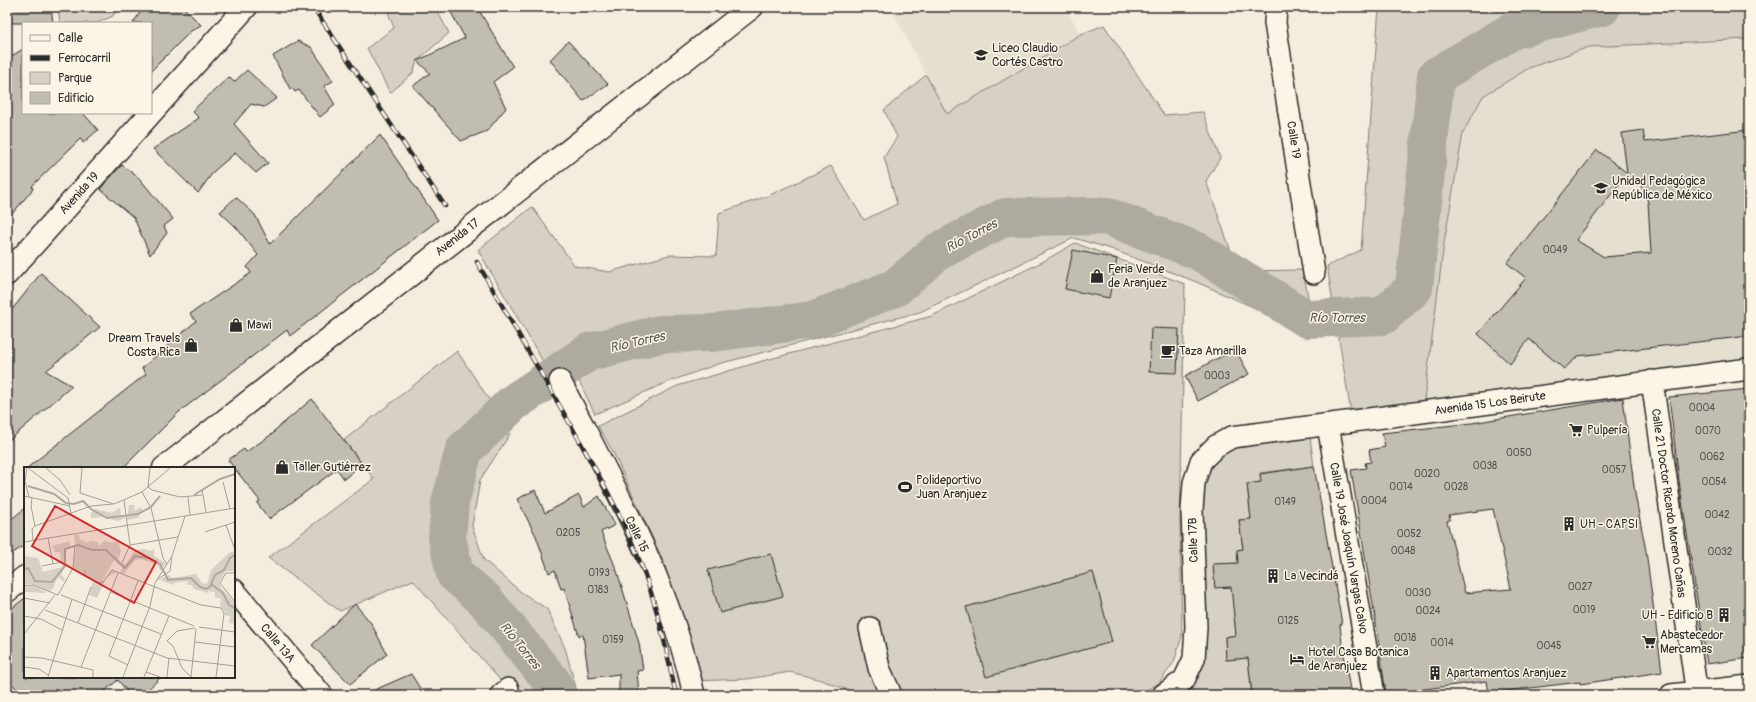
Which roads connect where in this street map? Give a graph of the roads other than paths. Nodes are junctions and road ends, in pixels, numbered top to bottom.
1 (246, 7) edge
2 (752, 7) edge
3 (1276, 7) edge
4 (152, 112) edge
5 (150, 114) edge
6 (1314, 273) dead end
7 (7, 274) edge
8 (1749, 369) edge
9 (560, 381) dead end
10 (1652, 382) junction
11 (1328, 425) junction
12 (1232, 437) joint
13 (165, 467) edge
14 (24, 578) edge
15 (7, 591) edge
16 (235, 591) edge
17 (870, 628) dead end
18 (1749, 686) edge
19 (1697, 693) edge
20 (322, 695) edge
21 (694, 695) edge
22 (891, 695) edge
23 (1163, 695) edge
24 (1374, 695) edge
25 (1671, 695) edge

1 - 4 main road, Avenida 19
2 - 13 main road, Avenida 17
3 - 6 street, Calle 19
5 - 7 main road, Avenida 19
8 - 10 street, Avenida 15 Los Beirute
9 - 21 street, Calle 15
10 - 11 street, Avenida 15 Los Beirute
10 - 19 street, Calle 21 Doctor Ricardo Moreno Cañas
11 - 12 street, Avenida 15 Los Beirute
11 - 24 street, Calle 19 José Joaquín Vargas Calvo
12 - 23 street, Calle 17B
14 - 15 main road
16 - 20 street, Calle 13A
17 - 22 street
18 - 19 street
19 - 25 street

